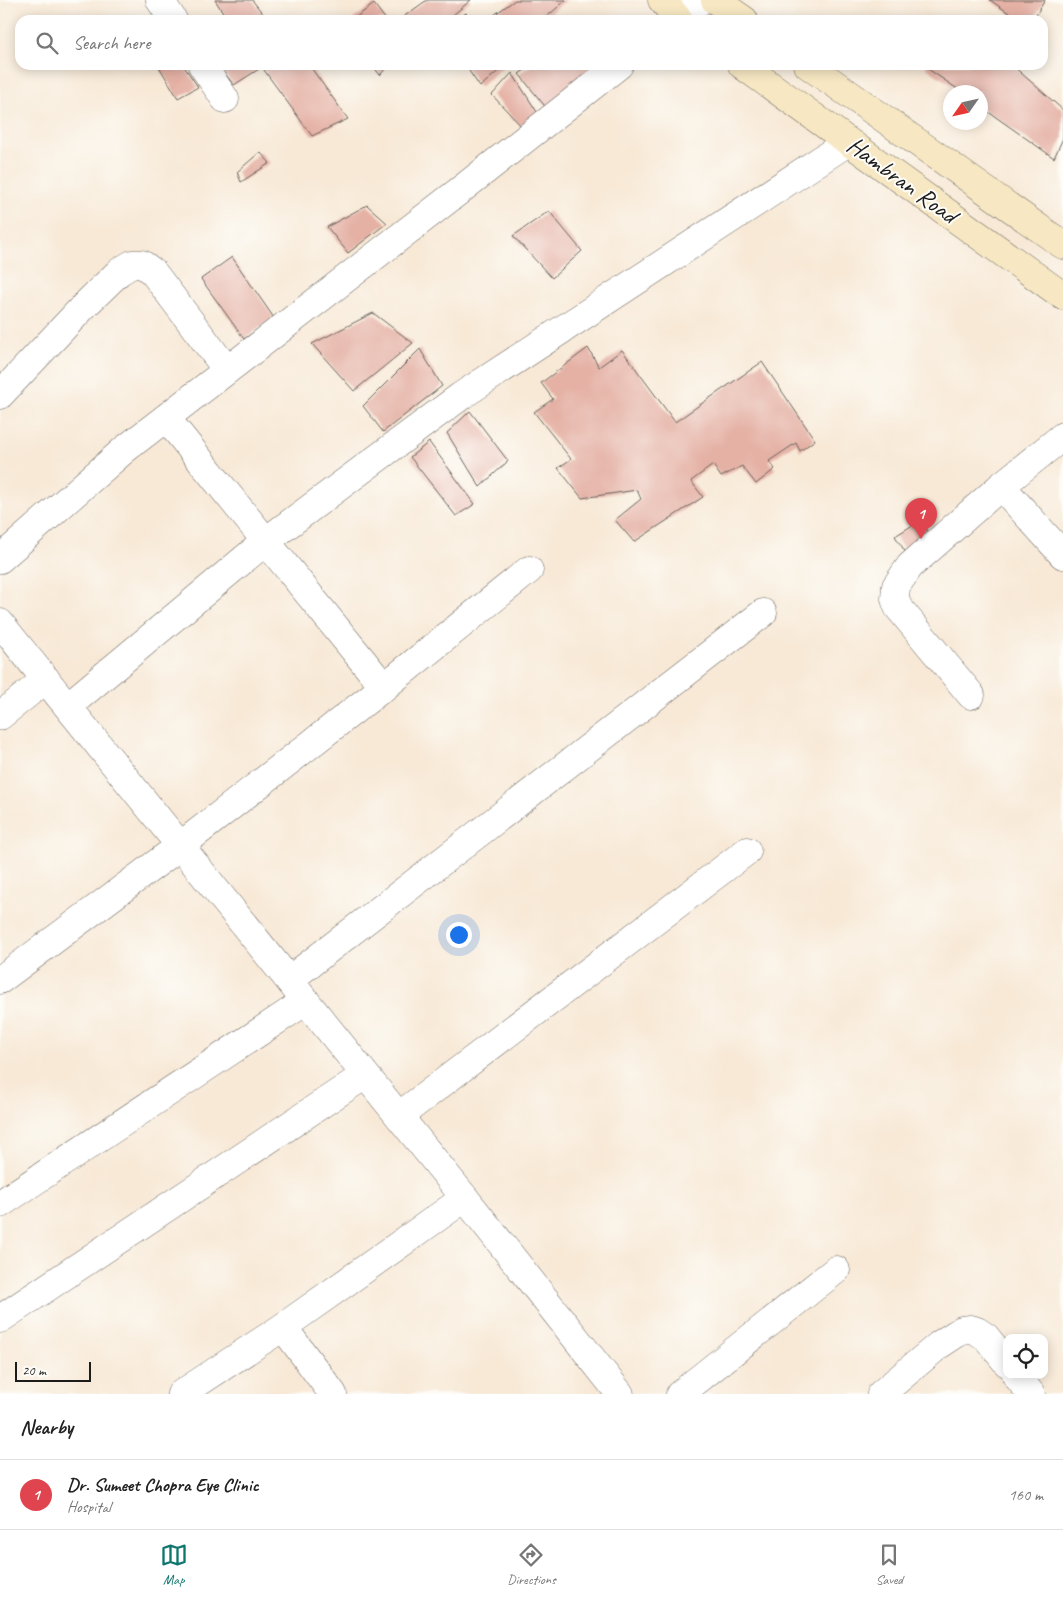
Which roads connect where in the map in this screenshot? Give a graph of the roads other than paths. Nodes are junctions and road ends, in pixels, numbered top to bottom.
1 (160, 0) edge
2 (701, 0) edge
3 (715, 0) edge
4 (170, 15) edge
5 (674, 15) edge
6 (737, 15) edge
7 (205, 70) edge
8 (613, 70) edge
9 (749, 70) edge
10 (815, 70) edge
11 (225, 99) dead end
12 (848, 142) junction
13 (1063, 245) edge
14 (1063, 296) edge
15 (227, 370) junction
16 (0, 395) edge
17 (166, 418) junction
18 (1063, 436) edge
19 (1001, 486) junction
20 (266, 541) junction
21 (1063, 554) edge
22 (0, 559) edge
23 (529, 570) dead end
24 (763, 613) dead end
25 (0, 623) edge
26 (46, 679) junction
27 (384, 687) junction
28 (971, 695) dead end
29 (68, 706) junction
30 (0, 716) edge
31 (180, 846) junction
32 (747, 851) dead end
33 (0, 980) edge
34 (297, 990) junction
35 (365, 1075) junction
36 (399, 1116) junction
37 (465, 1198) junction
38 (0, 1204) edge
39 (836, 1270) dead end
40 (0, 1319) edge
41 (283, 1327) junction
42 (1003, 1358) edge
43 (1019, 1379) edge
44 (181, 1394) edge
45 (332, 1394) edge
46 (620, 1394) edge
47 (680, 1394) edge
48 (881, 1394) edge
49 (1031, 1394) edge

1 - 4 street
2 - 5 street
3 - 6 main road
7 - 11 street
8 - 15 street
9 - 12 main road, Hambran Road
10 - 13 main road, Hambran Road
12 - 14 main road, Hambran Road
12 - 20 street
15 - 16 street
15 - 17 street
17 - 20 street
17 - 22 street
18 - 19 street
19 - 21 street
19 - 28 street
20 - 27 street
20 - 29 street
23 - 27 street
24 - 34 street
25 - 26 street
26 - 29 street
26 - 30 street
27 - 31 street
29 - 31 street
31 - 33 street
31 - 34 street
32 - 36 street
34 - 35 street
34 - 38 street
35 - 36 street
35 - 40 street
36 - 37 street
37 - 41 street
37 - 46 street
39 - 47 street
41 - 44 street
41 - 45 street
42 - 48 street
43 - 49 street

